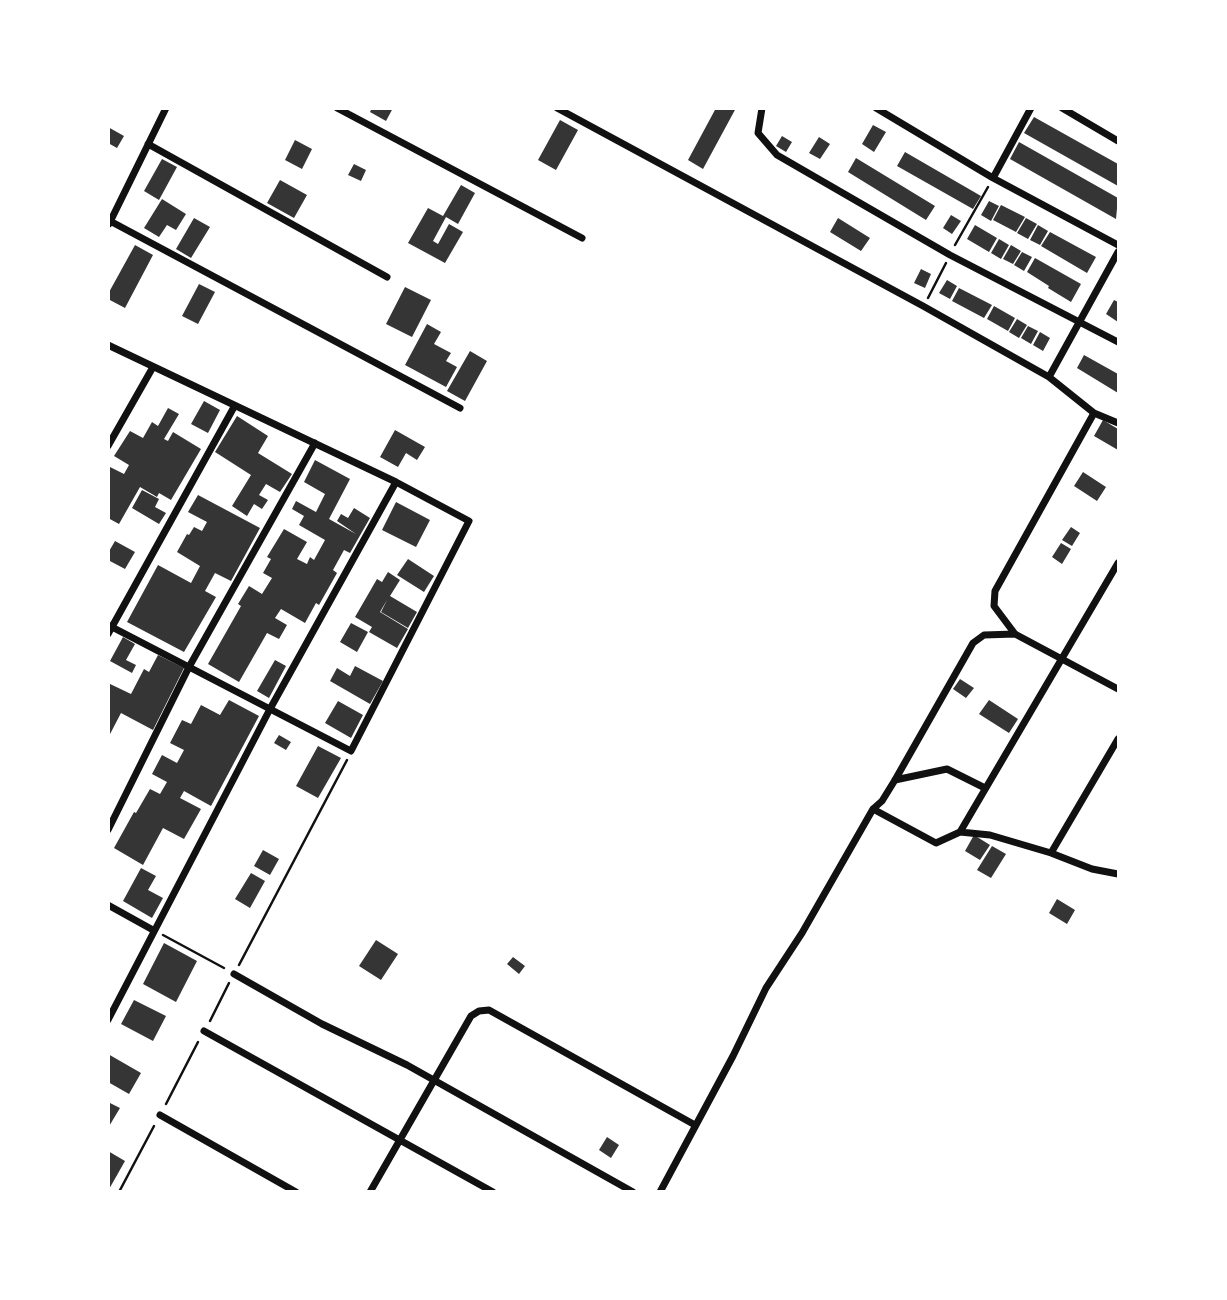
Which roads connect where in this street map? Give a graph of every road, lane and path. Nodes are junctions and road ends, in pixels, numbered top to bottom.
1 (166, 108) edge
2 (337, 108) edge
3 (556, 108) edge
4 (762, 108) edge
5 (876, 108) edge
6 (1031, 108) edge
7 (1062, 108) edge
8 (1118, 141) edge
9 (148, 144) junction
10 (993, 178) junction
11 (109, 222) edge
12 (582, 238) dead end
13 (1118, 245) edge
14 (1118, 252) edge
15 (950, 255) junction
16 (387, 276) dead end
17 (923, 306) junction
18 (1080, 322) junction
19 (1118, 342) edge
20 (108, 345) edge
21 (153, 367) junction
22 (1049, 377) junction
23 (234, 407) junction
24 (460, 408) dead end
25 (1094, 413) junction
26 (1118, 423) edge
27 (315, 443) junction
28 (108, 446) edge
29 (396, 482) junction
30 (1118, 563) edge
31 (110, 629) edge
32 (1015, 634) junction
33 (1063, 661) junction
34 (189, 667) junction
35 (1118, 690) edge
36 (270, 709) junction
37 (1118, 739) edge
38 (895, 780) junction
39 (985, 789) junction
40 (873, 810) junction
41 (108, 830) edge
42 (960, 832) junction
43 (1051, 853) junction
44 (1118, 874) edge
45 (108, 905) edge
46 (153, 930) junction
47 (234, 974) joint
48 (108, 1020) edge
49 (204, 1031) dead end
50 (433, 1081) junction
51 (160, 1115) dead end
52 (695, 1125) junction
53 (401, 1140) junction
54 (296, 1192) edge
55 (370, 1192) edge
56 (493, 1192) edge
57 (634, 1192) edge
58 (660, 1192) edge

1 - 9 street
2 - 12 street
3 - 17 street
4 - 15 street
5 - 10 street
6 - 10 street
7 - 8 street
9 - 11 street
9 - 16 street
10 - 13 street
10 - 15 path
11 - 24 street
14 - 18 street
15 - 17 path
15 - 18 street
17 - 22 street
18 - 19 street
18 - 22 street
20 - 21 street
21 - 23 street
21 - 28 street
22 - 25 street
23 - 27 street
23 - 31 street
25 - 26 street
25 - 32 street
27 - 29 street
27 - 34 street
29 - 36 street
29 - 36 street
30 - 33 street
31 - 34 street
32 - 33 street
32 - 38 street
33 - 35 street
33 - 39 street
34 - 36 street
34 - 41 street
36 - 46 street
37 - 43 street
38 - 39 street
38 - 40 street
39 - 42 street
40 - 42 street
40 - 52 street
42 - 43 street
43 - 44 street
45 - 46 street
46 - 47 path
46 - 48 street
47 - 50 street
49 - 53 street
50 - 52 street
50 - 53 street
50 - 57 street
51 - 54 street
52 - 58 street
53 - 55 street
53 - 56 street

